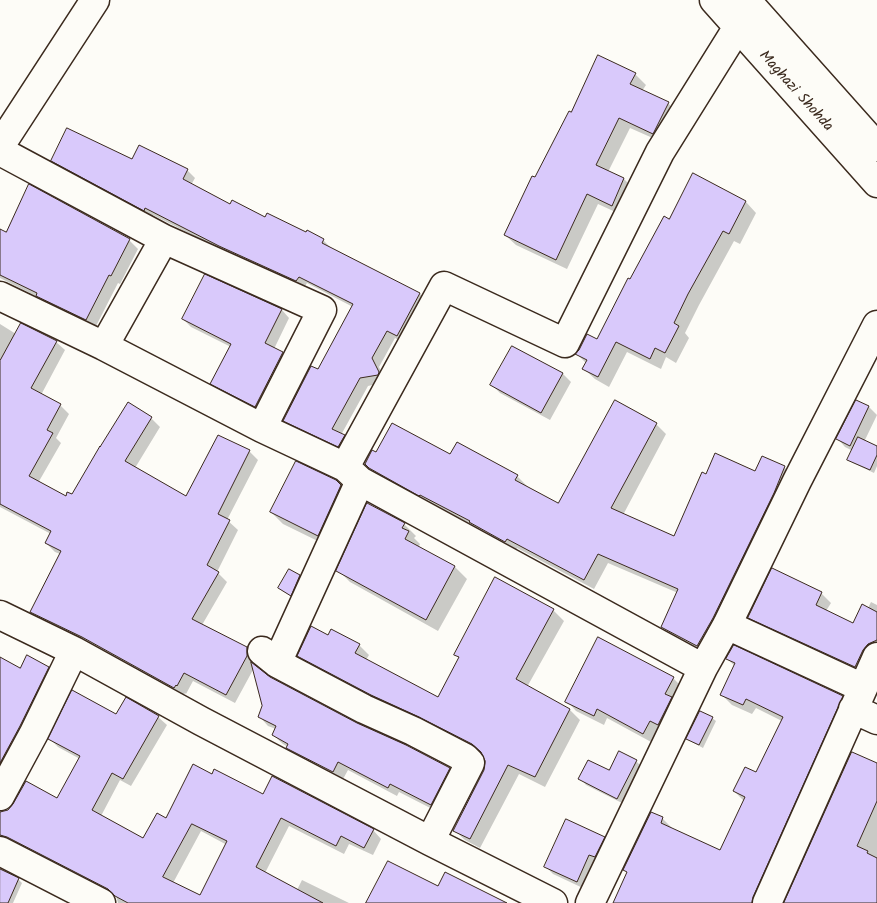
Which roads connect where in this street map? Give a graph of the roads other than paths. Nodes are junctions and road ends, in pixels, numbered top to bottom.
1 (94, 0) edge
2 (714, 0) edge
3 (745, 11) edge
4 (0, 146) edge
5 (877, 147) edge
6 (0, 151) edge
7 (877, 183) edge
8 (164, 239) junction
9 (0, 296) edge
10 (877, 325) edge
11 (104, 346) junction
12 (262, 428) junction
13 (352, 474) junction
14 (0, 615) edge
15 (727, 625) junction
16 (74, 651) junction
17 (877, 657) edge
18 (703, 668) junction
19 (864, 705) edge
20 (0, 796) edge
21 (430, 841) junction
22 (0, 851) edge
23 (101, 903) edge
24 (553, 903) edge
25 (590, 903) edge
26 (767, 903) edge

1 - 4 street
2 - 3 street, Maghazi Shohda
3 - 5 street, Maghazi Shohda
3 - 7 street, Maghazi Shohda
3 - 13 street
6 - 8 street
8 - 11 street
8 - 12 street
9 - 11 street
10 - 15 street
11 - 12 street
12 - 13 street
13 - 18 street
13 - 21 street
14 - 16 street
15 - 18 street
15 - 19 street
16 - 20 street
16 - 21 street
17 - 19 street
18 - 25 street
19 - 26 street
21 - 24 street
22 - 23 street

